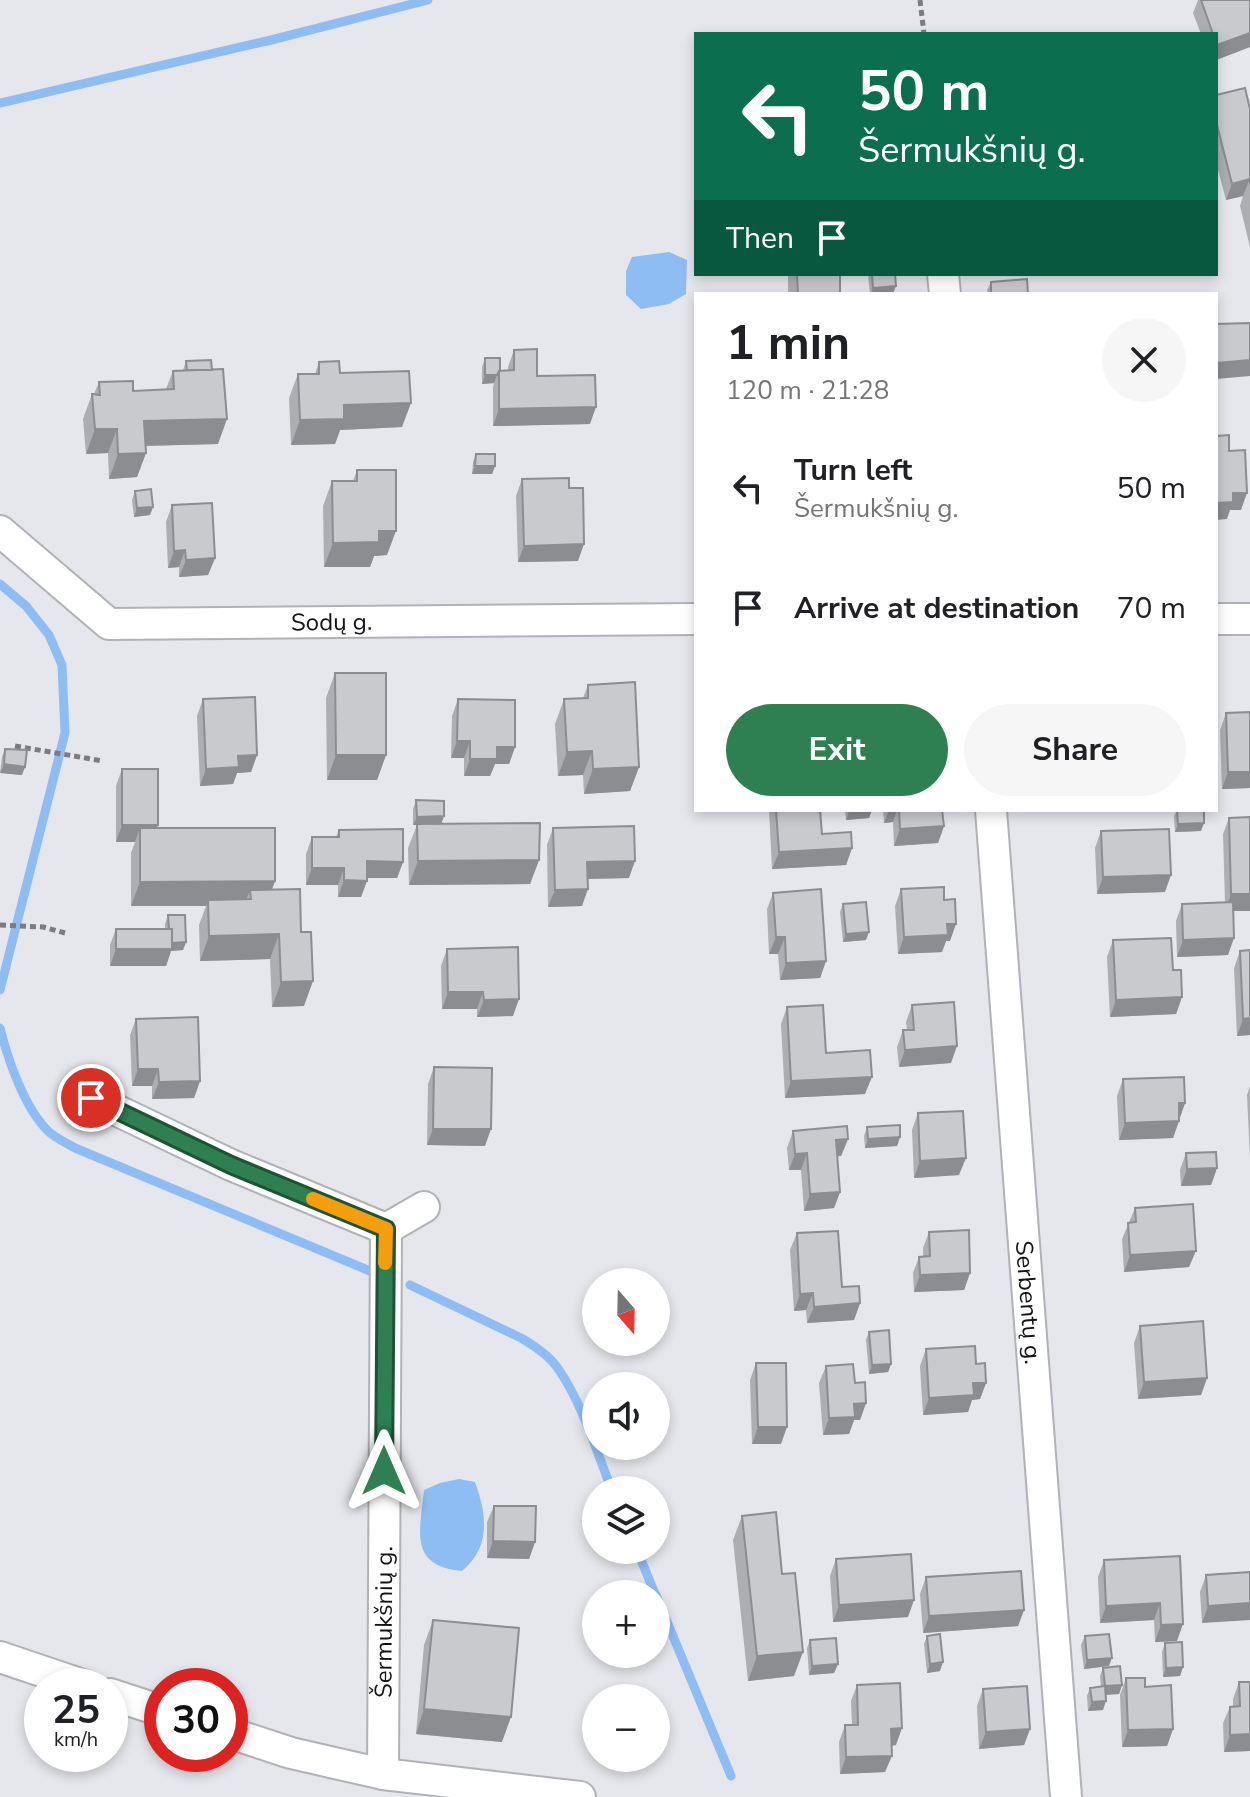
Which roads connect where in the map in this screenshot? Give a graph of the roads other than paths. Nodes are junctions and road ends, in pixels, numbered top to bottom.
1 (0, 531) edge
2 (694, 619) edge
3 (1218, 619) edge
4 (1250, 619) edge
5 (991, 812) edge
6 (91, 1098) dead end
7 (424, 1207) dead end
8 (386, 1229) junction
9 (0, 1657) edge
10 (33, 1668) edge
11 (248, 1739) edge
12 (383, 1774) junction
13 (517, 1794) edge
14 (580, 1797) edge
15 (1066, 1797) edge

1 - 2 street, Sodų g.
3 - 4 street
5 - 15 street, Serbentų g.
6 - 8 street
7 - 8 street
8 - 12 street, Šermukšnių g.
9 - 10 street
11 - 12 street
12 - 13 street
13 - 14 street

